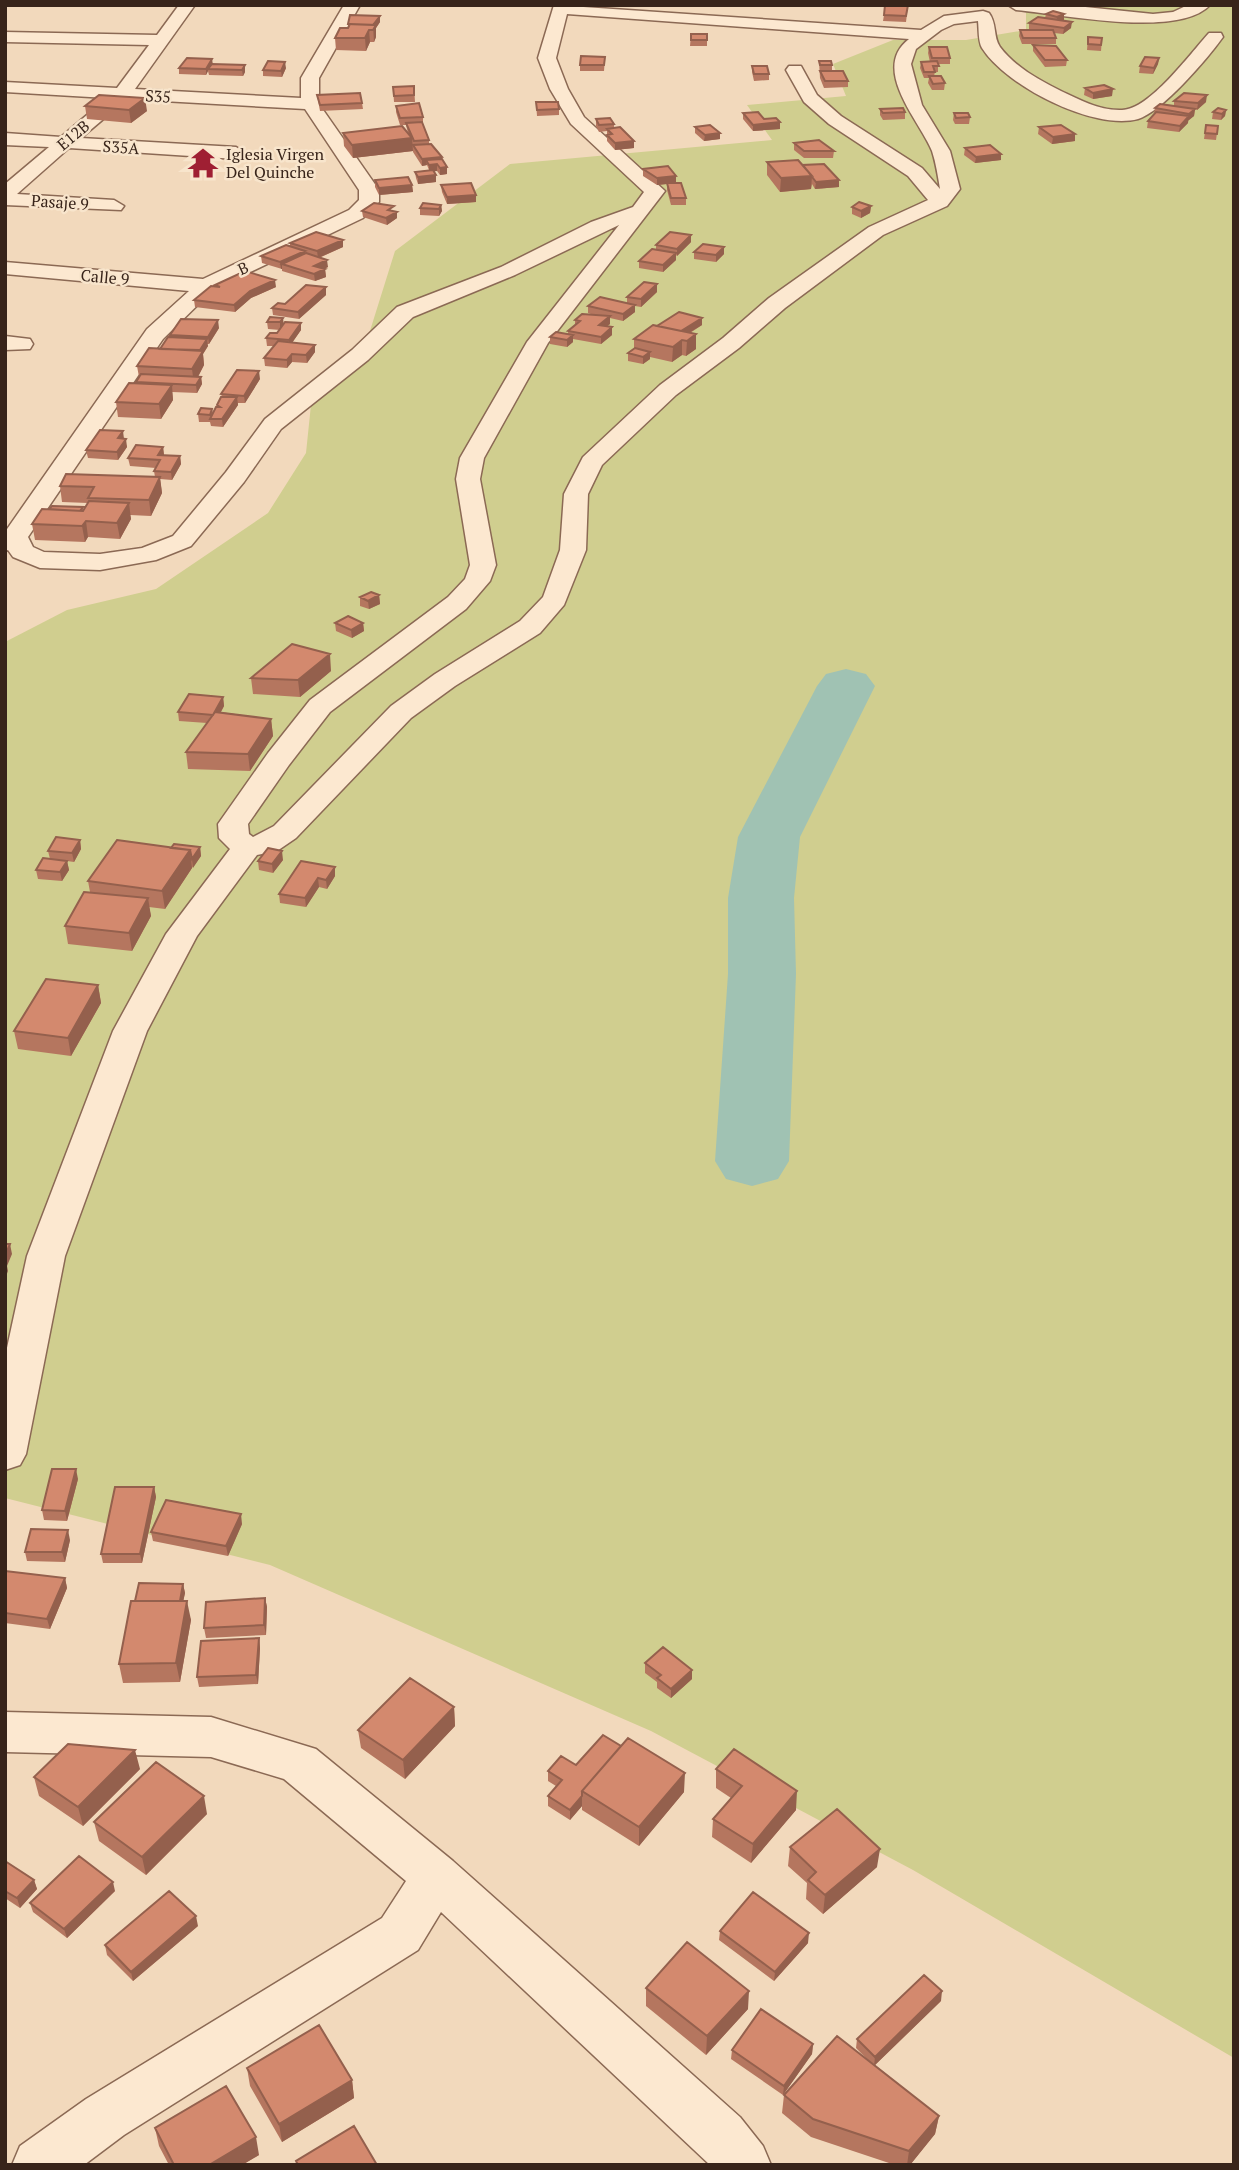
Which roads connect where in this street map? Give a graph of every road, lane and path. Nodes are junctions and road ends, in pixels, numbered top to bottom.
1 (187, 5) edge
2 (352, 5) edge
3 (1016, 5) edge
4 (1202, 5) edge
5 (561, 7) edge
6 (925, 35) junction
7 (5, 37) edge
8 (1215, 37) dead end
9 (160, 40) junction
10 (795, 70) dead end
11 (5, 87) edge
12 (121, 94) junction
13 (310, 104) junction
14 (5, 139) edge
15 (63, 143) junction
16 (236, 153) dead end
17 (5, 197) edge
18 (940, 202) junction
19 (114, 206) dead end
20 (637, 212) junction
21 (5, 268) edge
22 (206, 285) junction
23 (9, 538) edge
24 (247, 847) junction
25 (5, 1454) edge
26 (5, 1732) edge
27 (436, 1876) junction
28 (39, 2165) edge
29 (744, 2165) edge

1 - 9 street, E12B
2 - 13 street
3 - 4 street
5 - 6 street
5 - 20 street
6 - 8 street
6 - 18 street
7 - 9 street
9 - 12 street, E12B
10 - 18 street
11 - 12 street, S35
12 - 13 street, S35
12 - 15 street, E12B
13 - 22 street, B
14 - 15 street, S35A
15 - 16 street, S35A
15 - 17 street, E12B
17 - 19 street, Pasaje 9
18 - 24 street
20 - 23 street
20 - 24 street
21 - 22 street, Calle 9
22 - 23 street, B
24 - 25 street
26 - 27 street
27 - 28 street
27 - 29 street

